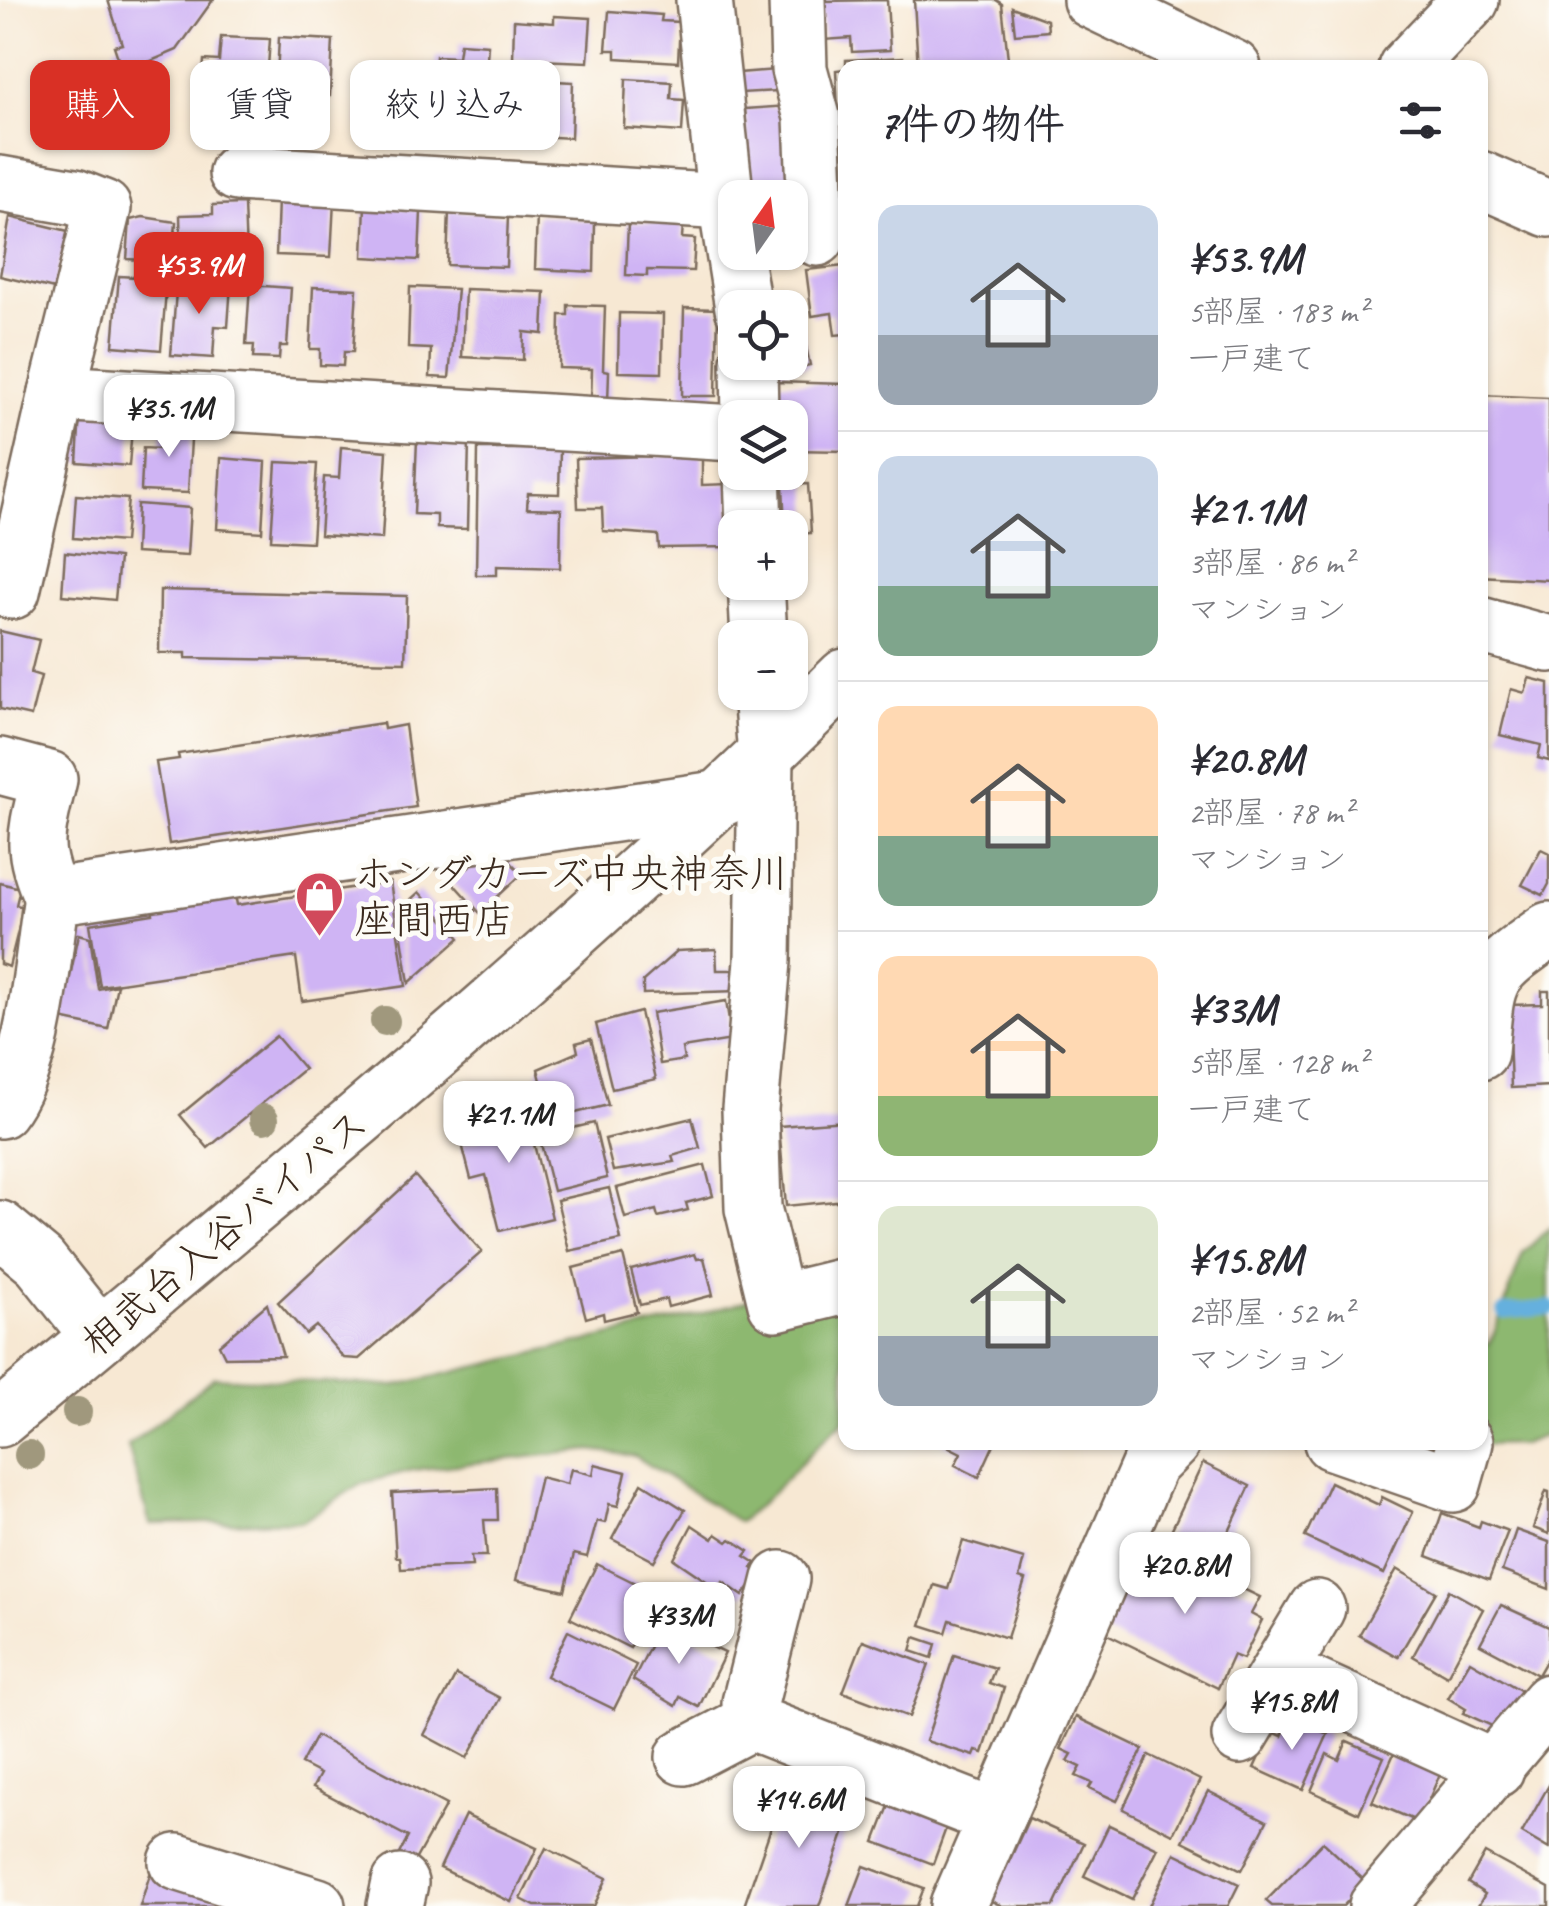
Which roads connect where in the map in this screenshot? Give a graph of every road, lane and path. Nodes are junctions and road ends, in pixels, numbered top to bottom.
1 (704, 0) edge
2 (797, 0) edge
3 (1092, 0) edge
4 (1471, 0) edge
5 (1216, 60) edge
6 (1414, 60) edge
7 (237, 174) dead end
8 (724, 180) edge
9 (1488, 182) edge
10 (0, 184) edge
11 (718, 202) edge
12 (1549, 209) edge
13 (816, 238) dead end
14 (57, 393) junction
15 (718, 431) edge
16 (12, 591) dead end
17 (1488, 628) edge
18 (1549, 644) edge
19 (838, 684) edge
20 (763, 710) edge
21 (766, 756) junction
22 (0, 766) edge
23 (723, 798) junction
24 (52, 897) junction
25 (1549, 930) edge
26 (1488, 986) edge
27 (0, 1110) edge
28 (0, 1230) edge
29 (838, 1288) edge
30 (99, 1336) junction
31 (0, 1419) edge
32 (1164, 1450) edge
33 (1355, 1450) edge
34 (1462, 1450) edge
35 (781, 1579) dead end
36 (1317, 1608) dead end
37 (1280, 1671) junction
38 (1549, 1702) edge
39 (751, 1722) junction
40 (1240, 1736) dead end
41 (684, 1757) dead end
42 (1496, 1769) junction
43 (994, 1817) junction
44 (177, 1862) dead end
45 (317, 1906) edge
46 (958, 1906) edge
47 (1377, 1906) edge

1 - 8 street
2 - 13 street
3 - 5 street
4 - 6 street
7 - 11 street
9 - 12 street
10 - 14 street
14 - 15 street
14 - 16 street
17 - 18 street
19 - 21 street, 相武台入谷バイパス
20 - 21 street
21 - 23 street, 相武台入谷バイパス
21 - 29 street
22 - 24 street
23 - 24 street
23 - 30 street, 相武台入谷バイパス
24 - 27 street
25 - 26 street
28 - 30 street
30 - 31 street, 相武台入谷バイパス
32 - 43 street
33 - 34 street
35 - 39 street
36 - 37 street
37 - 40 street
37 - 42 street
38 - 42 street
39 - 41 street
39 - 43 street
42 - 47 street
43 - 46 street
44 - 45 street

